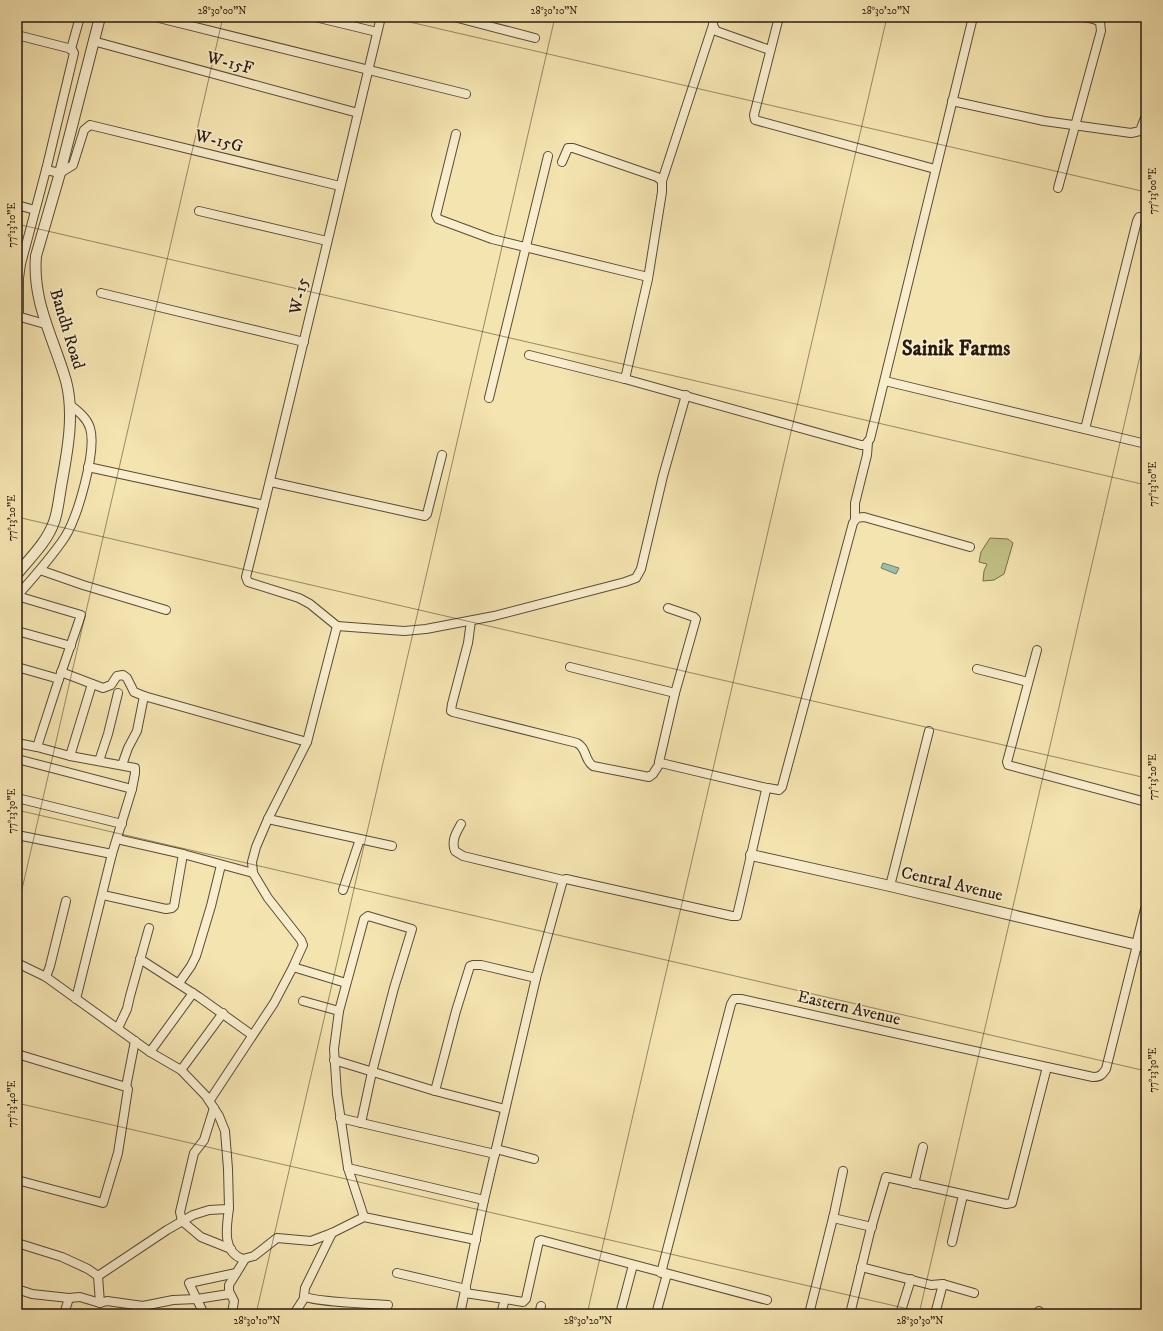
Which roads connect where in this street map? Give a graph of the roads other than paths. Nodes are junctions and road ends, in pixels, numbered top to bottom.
1 (80, 17) edge
2 (100, 17) edge
3 (155, 17) edge
4 (315, 17) edge
5 (381, 17) edge
6 (454, 17) edge
7 (779, 17) edge
8 (973, 17) edge
9 (1084, 17) edge
10 (483, 20) edge
11 (713, 21) edge
12 (377, 32) junction
13 (17, 35) edge
14 (535, 38) dead end
15 (93, 41) junction
16 (71, 49) junction
17 (770, 50) junction
18 (368, 71) junction
19 (466, 94) dead end
20 (952, 101) junction
21 (358, 113) junction
22 (1146, 115) edge
23 (1074, 126) junction
24 (456, 134) dead end
25 (548, 156) dead end
26 (562, 162) dead end
27 (935, 169) junction
28 (46, 170) junction
29 (60, 173) junction
30 (662, 181) junction
31 (340, 186) junction
32 (1058, 188) dead end
33 (17, 205) edge
34 (35, 210) junction
35 (199, 211) dead end
36 (1146, 218) edge
37 (327, 242) junction
38 (525, 248) junction
39 (648, 277) junction
40 (101, 293) dead end
41 (18, 316) edge
42 (45, 324) junction
43 (304, 342) junction
44 (529, 356) dead end
45 (625, 379) junction
46 (885, 381) junction
47 (686, 396) junction
48 (488, 398) dead end
49 (70, 405) junction
50 (1085, 429) junction
51 (868, 442) junction
52 (1146, 444) edge
53 (442, 455) dead end
54 (88, 467) junction
55 (271, 482) junction
56 (264, 506) junction
57 (855, 519) junction
58 (970, 547) dead end
59 (40, 570) junction
60 (17, 574) edge
61 (17, 596) edge
62 (668, 608) dead end
63 (166, 610) dead end
64 (471, 621) junction
65 (337, 626) junction
66 (17, 631) edge
67 (71, 646) junction
68 (1037, 650) dead end
69 (17, 667) edge
70 (570, 667) dead end
71 (977, 669) dead end
72 (60, 675) junction
73 (1028, 682) junction
74 (92, 684) junction
75 (118, 693) dead end
76 (675, 693) junction
77 (144, 696) junction
78 (929, 731) dead end
79 (307, 742) junction
80 (18, 745) edge
81 (37, 747) junction
82 (70, 756) junction
83 (17, 759) edge
84 (99, 761) junction
85 (660, 763) junction
86 (122, 765) junction
87 (768, 788) junction
88 (132, 789) junction
89 (17, 798) edge
90 (1146, 802) edge
91 (268, 819) junction
92 (122, 824) junction
93 (460, 824) dead end
94 (17, 835) edge
95 (117, 839) junction
96 (360, 839) junction
97 (392, 846) dead end
98 (112, 854) junction
99 (183, 854) junction
100 (751, 855) junction
101 (221, 864) junction
102 (253, 873) junction
103 (563, 880) junction
104 (890, 886) junction
105 (343, 890) dead end
106 (103, 895) junction
107 (66, 901) dead end
108 (1146, 909) edge
109 (149, 928) dead end
110 (1142, 946) edge
111 (140, 959) junction
112 (17, 963) edge
113 (294, 967) junction
114 (46, 977) junction
115 (536, 978) junction
116 (179, 983) junction
117 (346, 983) junction
118 (193, 992) junction
119 (76, 999) junction
120 (303, 1001) dead end
121 (339, 1011) junction
122 (223, 1013) junction
123 (118, 1028) junction
124 (252, 1036) junction
125 (135, 1041) junction
126 (150, 1052) junction
127 (17, 1054) edge
128 (334, 1060) junction
129 (1047, 1068) junction
130 (181, 1070) junction
131 (372, 1072) junction
132 (126, 1087) junction
133 (435, 1092) junction
134 (212, 1104) junction
135 (506, 1109) junction
136 (340, 1118) junction
137 (361, 1123) junction
138 (923, 1147) dead end
139 (495, 1151) junction
140 (534, 1159) dead end
141 (348, 1168) junction
142 (843, 1171) dead end
143 (17, 1180) edge
144 (914, 1184) junction
145 (963, 1194) junction
146 (484, 1200) junction
147 (229, 1208) junction
148 (364, 1218) junction
149 (833, 1218) junction
150 (182, 1221) junction
151 (872, 1226) junction
152 (332, 1233) junction
153 (476, 1240) junction
154 (952, 1242) dead end
155 (17, 1243) edge
156 (231, 1249) junction
157 (244, 1259) junction
158 (633, 1265) junction
159 (861, 1267) junction
160 (236, 1273) junction
161 (397, 1273) dead end
162 (664, 1274) junction
163 (98, 1276) junction
164 (910, 1279) junction
165 (943, 1284) junction
166 (17, 1289) edge
167 (465, 1291) junction
168 (974, 1293) dead end
169 (230, 1294) junction
170 (69, 1298) junction
171 (305, 1298) junction
172 (197, 1299) junction
173 (505, 1299) junction
174 (767, 1300) dead end
175 (100, 1303) junction
176 (388, 1305) dead end
177 (64, 1314) edge
178 (204, 1314) edge
179 (232, 1314) edge
180 (294, 1314) edge
181 (460, 1314) edge
182 (501, 1314) edge
183 (620, 1314) edge
184 (656, 1314) edge
185 (809, 1314) edge
186 (850, 1314) edge
187 (900, 1314) edge
188 (935, 1314) edge

1 - 16 street
2 - 15 street, Bandh Road
3 - 18 street
4 - 12 street
5 - 12 street, W-15
6 - 10 street
7 - 17 street
8 - 20 street
9 - 23 street
10 - 14 street
11 - 17 street
11 - 30 street
12 - 18 street, W-15
13 - 16 street
15 - 21 street, W-15F
15 - 29 street, Bandh Road
16 - 28 street
17 - 27 street
18 - 19 street
18 - 21 street, W-15
20 - 23 street
20 - 27 street
21 - 31 street, W-15
22 - 23 street
23 - 32 street
24 - 38 street
25 - 38 street
26 - 30 street
27 - 46 street
28 - 29 street
28 - 34 street
29 - 31 street, W-15G
29 - 42 street, Bandh Road
30 - 39 street
31 - 37 street, W-15
33 - 34 street
34 - 41 street
35 - 37 street
36 - 50 street
37 - 43 street, W-15
38 - 39 street
38 - 48 street
39 - 45 street
40 - 43 street
41 - 42 street
42 - 49 street, Bandh Road
43 - 55 street, W-15
44 - 45 street
45 - 47 street
46 - 50 street
46 - 51 street
47 - 51 street
47 - 64 street
49 - 54 street
49 - 60 street, Bandh Road
50 - 52 street
51 - 57 street
53 - 55 street
54 - 56 street
54 - 59 street
55 - 56 street, W-15
56 - 65 street, W-15
57 - 58 street
57 - 87 street
59 - 61 street
59 - 63 street
61 - 67 street
62 - 76 street
64 - 65 street
64 - 85 street
65 - 79 street
66 - 67 street
67 - 72 street
68 - 73 street
69 - 72 street
70 - 76 street
71 - 73 street
72 - 74 street
72 - 81 street
73 - 90 street
74 - 77 street
74 - 82 street
75 - 84 street
76 - 85 street
77 - 79 street
77 - 86 street
78 - 104 street
79 - 91 street
80 - 81 street
81 - 82 street
82 - 84 street
83 - 88 street
84 - 86 street
85 - 87 street
86 - 88 street
87 - 100 street
88 - 92 street
89 - 92 street
91 - 96 street
91 - 102 street
92 - 95 street
93 - 103 street
94 - 98 street
95 - 98 street
95 - 99 street
96 - 97 street
96 - 105 street
98 - 106 street
99 - 101 street
99 - 106 street
100 - 103 street
100 - 104 street, Central Avenue
101 - 102 street
101 - 116 street
102 - 113 street
103 - 115 street
104 - 110 street, Central Avenue
106 - 119 street
107 - 114 street
108 - 110 street
109 - 111 street
110 - 129 street, Eastern Avenue
111 - 116 street
111 - 123 street
112 - 114 street
113 - 117 street
113 - 124 street
114 - 119 street
115 - 133 street
115 - 135 street
116 - 118 street
117 - 121 street
117 - 131 street
118 - 122 street
118 - 126 street
119 - 123 street
120 - 121 street
121 - 128 street
122 - 124 street
122 - 130 street
123 - 125 street
124 - 134 street
125 - 126 street
125 - 132 street
126 - 130 street
127 - 132 street
128 - 131 street
128 - 136 street
129 - 145 street
129 - 162 street, Eastern Avenue
130 - 134 street
131 - 133 street
131 - 137 street
132 - 143 street
133 - 135 street
134 - 147 street
134 - 150 street
135 - 139 street
136 - 137 street
136 - 141 street
137 - 139 street
138 - 144 street
139 - 140 street
139 - 146 street
141 - 146 street
141 - 148 street
142 - 149 street
144 - 145 street
144 - 151 street
145 - 154 street
146 - 153 street
147 - 150 street
147 - 156 street
148 - 152 street
148 - 153 street
149 - 151 street
149 - 185 street
150 - 156 street
150 - 163 street
151 - 159 street
152 - 157 street
152 - 171 street
153 - 167 street
155 - 163 street
156 - 157 street
157 - 160 street
158 - 162 street
158 - 173 street
158 - 183 street
159 - 164 street
159 - 186 street
160 - 169 street
160 - 172 street
161 - 167 street
162 - 174 street
162 - 184 street
163 - 175 street
164 - 165 street
164 - 187 street
165 - 168 street
165 - 188 street
166 - 170 street
167 - 173 street
167 - 181 street
169 - 172 street
169 - 179 street
170 - 175 street
170 - 177 street
171 - 176 street
171 - 180 street
172 - 175 street
172 - 178 street
173 - 182 street

